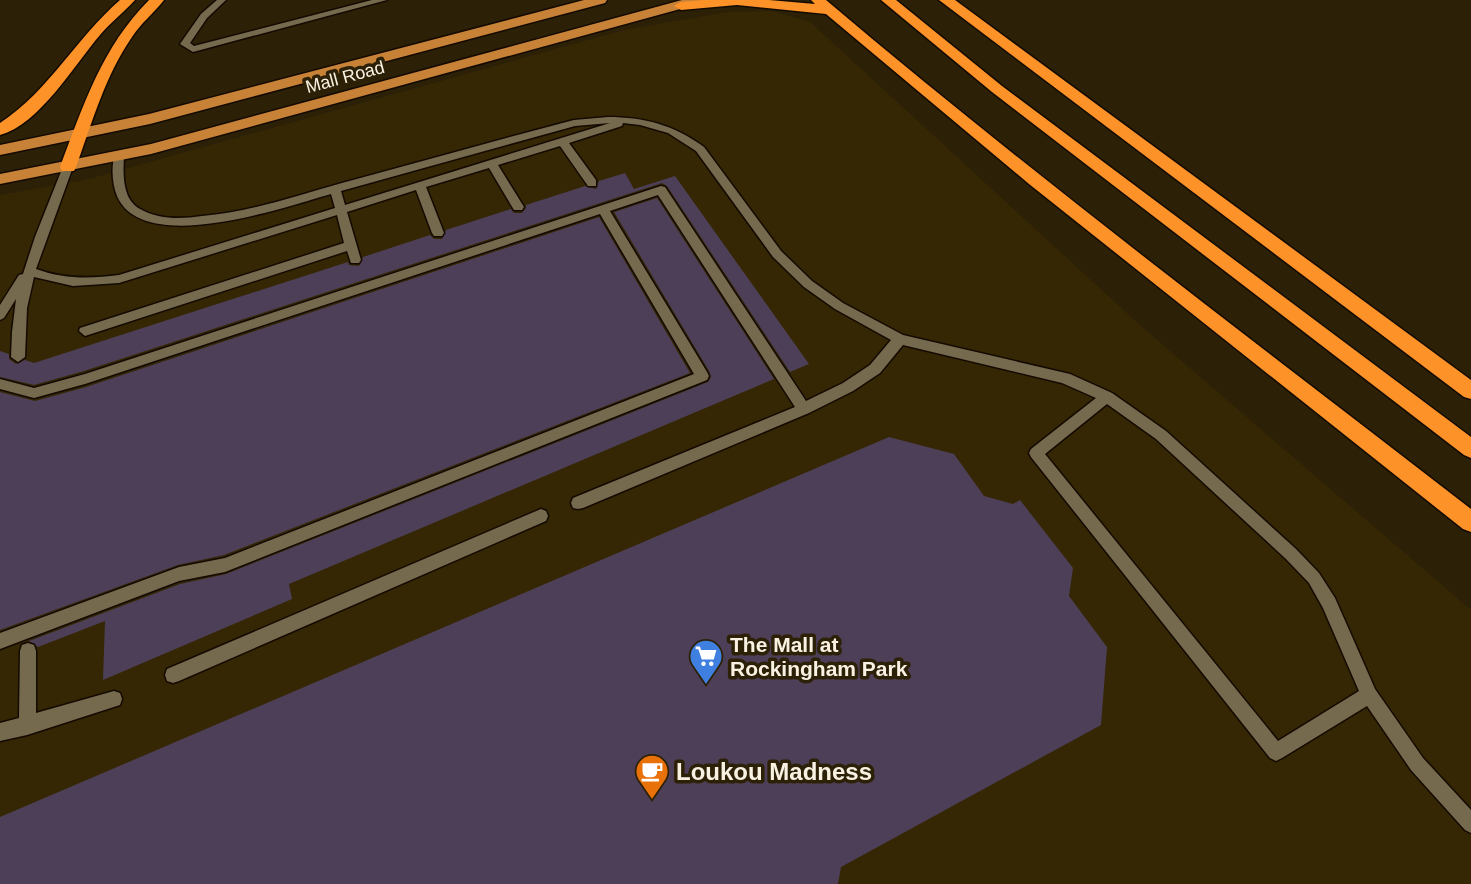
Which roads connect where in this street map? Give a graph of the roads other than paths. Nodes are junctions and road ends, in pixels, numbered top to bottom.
1 (128, 0) edge
2 (157, 0) edge
3 (222, 0) edge
4 (383, 0) edge
5 (600, 0) edge
6 (697, 0) edge
7 (888, 0) edge
8 (946, 0) edge
9 (824, 5) edge
10 (681, 6) junction
11 (629, 120) junction
12 (0, 130) edge
13 (80, 135) junction
14 (562, 141) junction
15 (0, 150) edge
16 (119, 156) junction
17 (492, 163) junction
18 (68, 167) junction
19 (0, 179) edge
20 (592, 183) dead end
21 (420, 185) junction
22 (335, 189) junction
23 (518, 207) dead end
24 (341, 209) junction
25 (603, 209) junction
26 (438, 233) dead end
27 (352, 245) junction
28 (355, 260) dead end
29 (28, 271) junction
30 (0, 315) edge
31 (85, 331) dead end
32 (900, 339) junction
33 (18, 357) dead end
34 (0, 384) edge
35 (1471, 391) edge
36 (1107, 397) junction
37 (804, 409) junction
38 (1471, 449) edge
39 (578, 503) dead end
40 (541, 516) dead end
41 (1471, 522) edge
42 (0, 641) edge
43 (28, 651) dead end
44 (173, 675) dead end
45 (1369, 695) junction
46 (114, 699) dead end
47 (27, 726) junction
48 (0, 732) edge
49 (1471, 824) edge

1 - 12 highway
2 - 13 highway
3 - 4 lane
5 - 13 main road, Mall Road
6 - 10 main road, Mall Road
7 - 38 highway
8 - 35 highway
9 - 10 highway
9 - 41 highway
10 - 16 main road, Mall Road
11 - 14 lane
11 - 22 lane
11 - 32 lane
13 - 15 main road, Mall Road
13 - 18 highway
14 - 17 lane
14 - 20 lane
16 - 18 main road, Mall Road
16 - 22 lane
17 - 21 lane
17 - 23 lane
18 - 19 main road, Mall Road
18 - 29 lane
21 - 24 lane
21 - 26 lane
22 - 24 lane
24 - 27 lane
24 - 29 lane
25 - 34 lane
25 - 37 lane
25 - 42 lane
27 - 28 lane
27 - 31 lane
29 - 30 lane
29 - 33 lane
32 - 36 lane
32 - 37 lane
36 - 45 lane
36 - 45 lane
37 - 39 lane
40 - 44 lane
43 - 47 lane
45 - 49 lane
46 - 47 lane
47 - 48 lane

